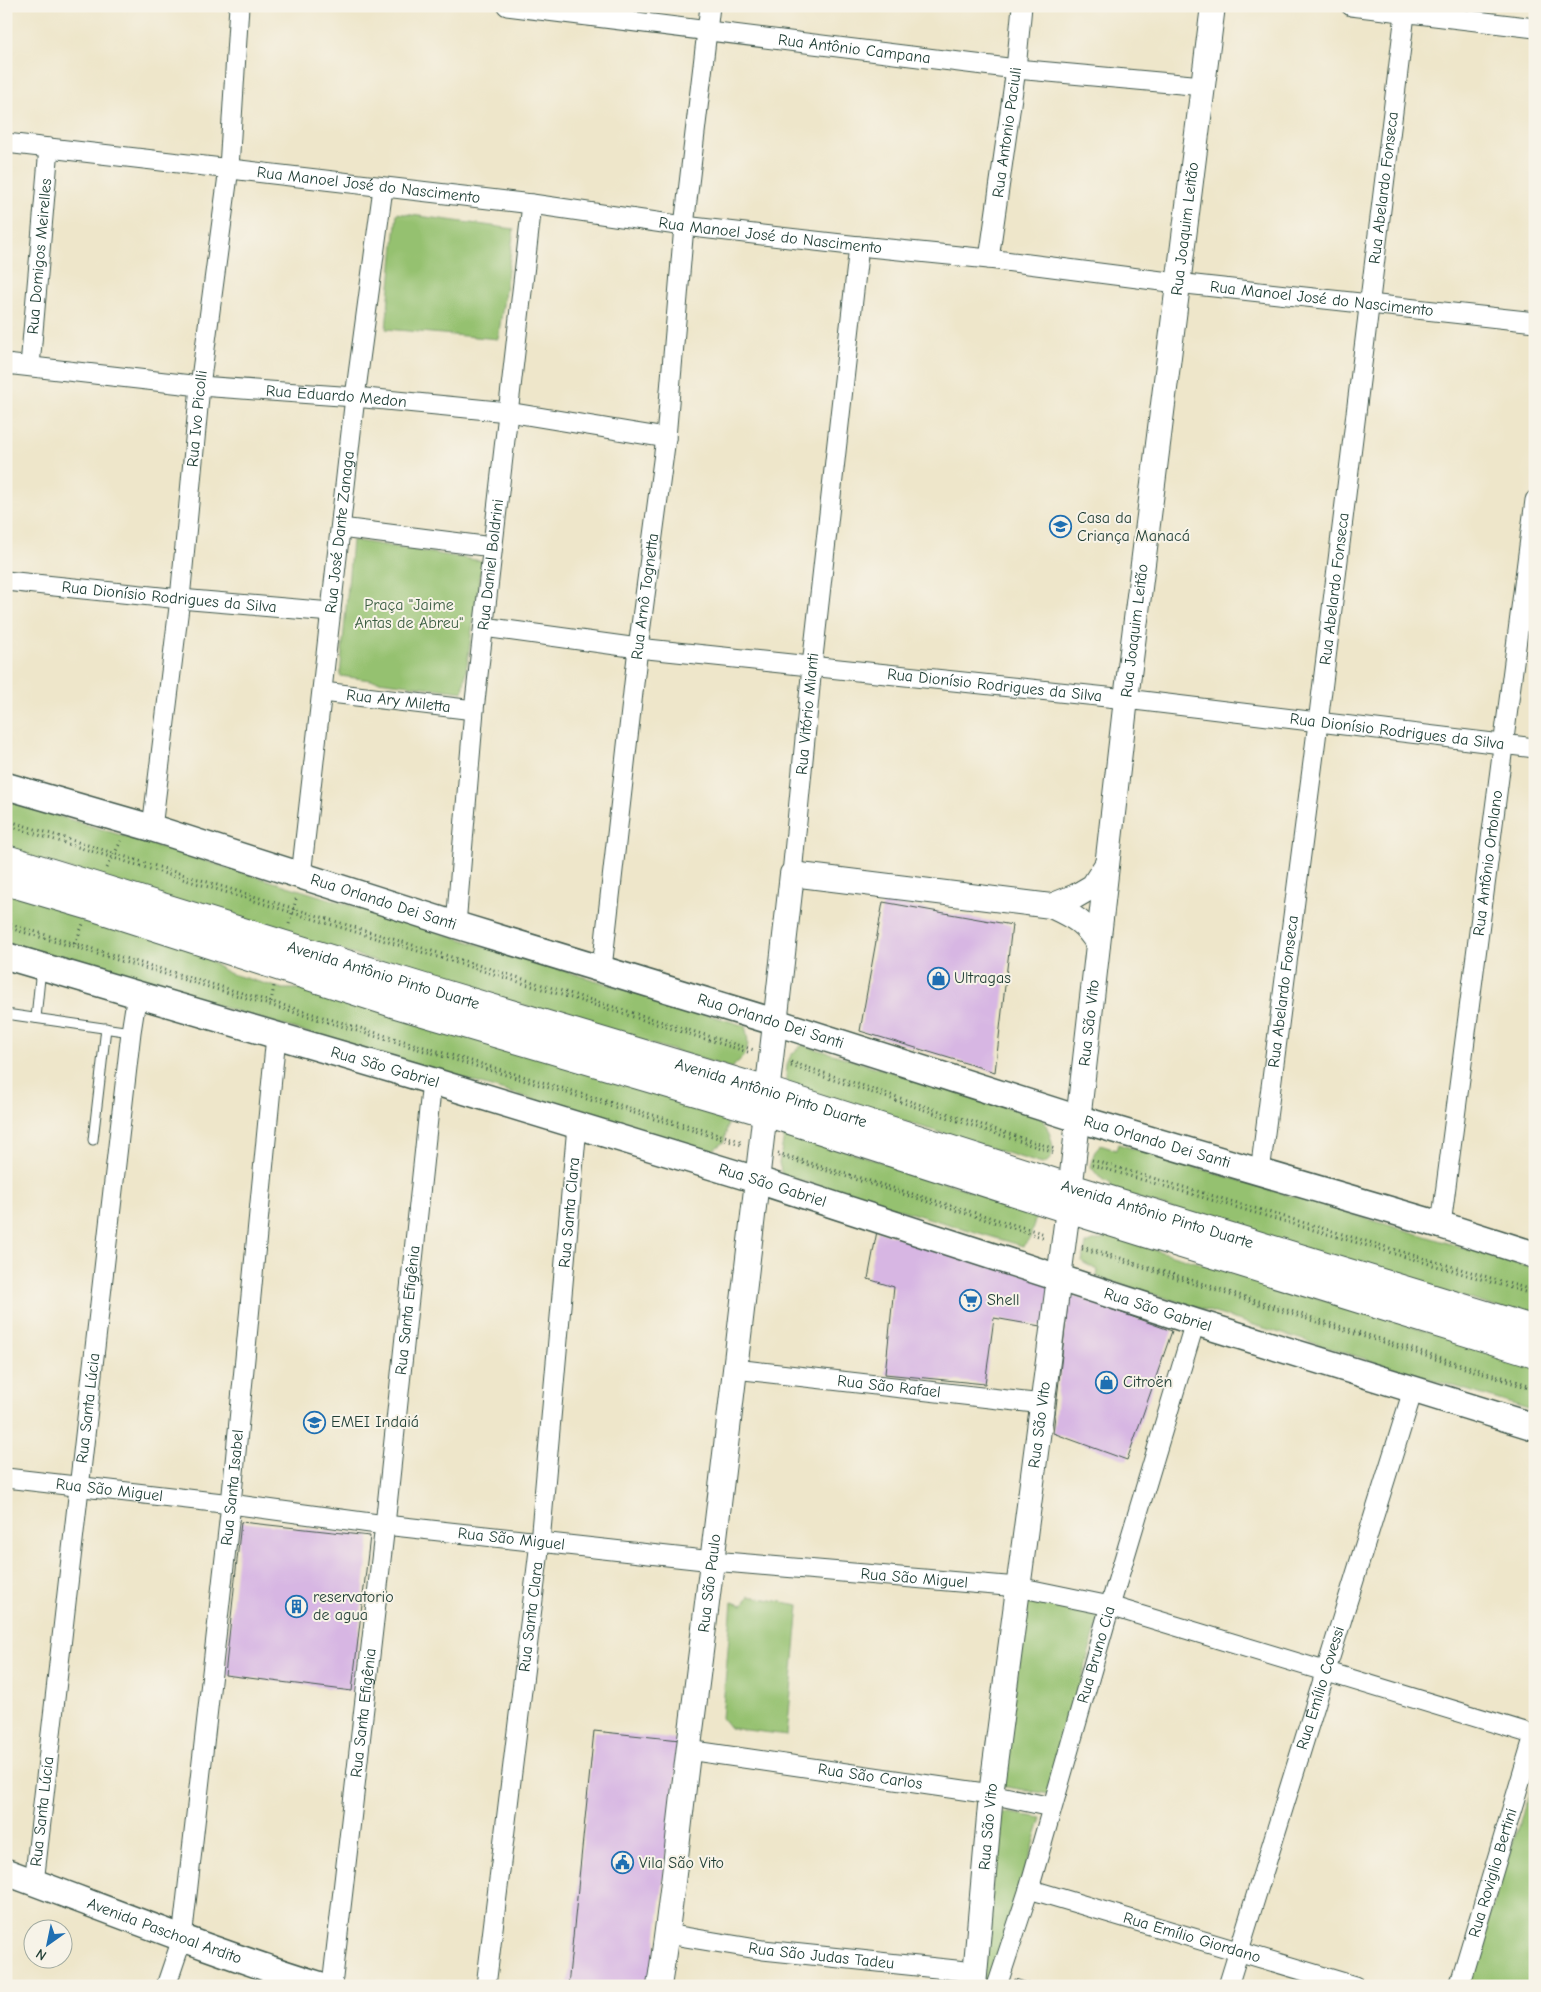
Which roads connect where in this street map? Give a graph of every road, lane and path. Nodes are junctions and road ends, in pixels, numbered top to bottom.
1 (239, 6) edge
2 (507, 6) edge
3 (710, 6) edge
4 (1022, 6) edge
5 (1213, 6) edge
6 (1351, 6) edge
7 (1406, 9) edge
8 (1535, 28) edge
9 (706, 30) junction
10 (1016, 68) junction
11 (1203, 86) junction
12 (6, 143) edge
13 (49, 148) junction
14 (229, 168) junction
15 (383, 188) junction
16 (532, 204) junction
17 (684, 226) junction
18 (859, 246) junction
19 (989, 259) junction
20 (1177, 283) junction
21 (1369, 304) junction
22 (1535, 322) edge
23 (6, 364) edge
24 (30, 366) junction
25 (200, 386) junction
26 (355, 397) junction
27 (508, 412) junction
28 (666, 438) junction
29 (1535, 500) edge
30 (341, 528) junction
31 (492, 548) junction
32 (6, 581) edge
33 (180, 599) junction
34 (331, 612) junction
35 (484, 628) junction
36 (638, 648) junction
37 (812, 666) junction
38 (323, 692) junction
39 (1126, 699) junction
40 (474, 710) junction
41 (1318, 723) junction
42 (1504, 744) junction
43 (1535, 748) edge
44 (6, 786) edge
45 (6, 820) edge
46 (6, 825) edge
47 (152, 828) junction
48 (6, 858) edge
49 (1107, 864) junction
50 (792, 874) junction
51 (301, 876) junction
52 (6, 881) edge
53 (1051, 906) junction
54 (6, 923) edge
55 (456, 925) junction
56 (6, 927) edge
57 (1098, 944) junction
58 (6, 956) edge
59 (41, 966) junction
60 (602, 968) junction
61 (137, 994) junction
62 (6, 1014) edge
63 (36, 1018) junction
64 (775, 1022) junction
65 (106, 1028) junction
66 (131, 1032) junction
67 (276, 1036) junction
68 (771, 1057) junction
69 (432, 1082) junction
70 (766, 1102) junction
71 (1080, 1119) junction
72 (577, 1126) junction
73 (93, 1140) dead end
74 (761, 1149) junction
75 (1075, 1157) junction
76 (1260, 1172) junction
77 (757, 1180) junction
78 (1070, 1199) junction
79 (1441, 1225) junction
80 (1064, 1242) junction
81 (1535, 1256) edge
82 (1060, 1279) junction
83 (1535, 1291) edge
84 (1535, 1295) edge
85 (1195, 1322) junction
86 (1535, 1330) edge
87 (1535, 1353) edge
88 (735, 1369) junction
89 (1535, 1388) edge
90 (1413, 1390) junction
91 (1043, 1404) junction
92 (1535, 1427) edge
93 (6, 1478) edge
94 (79, 1486) junction
95 (230, 1504) junction
96 (385, 1525) junction
97 (540, 1542) junction
98 (713, 1561) junction
99 (1018, 1586) junction
100 (1110, 1606) junction
101 (1325, 1671) junction
102 (1534, 1734) edge
103 (688, 1750) junction
104 (991, 1794) junction
105 (1052, 1807) junction
106 (6, 1872) edge
107 (34, 1882) junction
108 (1028, 1889) junction
109 (668, 1934) junction
110 (182, 1939) junction
111 (1239, 1951) junction
112 (975, 1979) edge
113 (166, 1986) edge
114 (323, 1986) edge
115 (332, 1986) edge
116 (486, 1986) edge
117 (659, 1986) edge
118 (997, 1986) edge
119 (1228, 1986) edge
120 (1355, 1986) edge
121 (1459, 1986) edge

1 - 14 street, Rua Ivo Picolli
2 - 9 street, Rua Antônio Campana
3 - 9 street, Rua Arnô Tognetta
4 - 10 street, Rua Antonio Paciuli
5 - 11 street, Rua Joaquim Leitão
6 - 7 street
7 - 8 street
7 - 21 street, Rua Abelardo Fonseca
9 - 10 street, Rua Antônio Campana
9 - 17 street, Rua Arnô Tognetta
10 - 11 street, Rua Antônio Campana
10 - 19 street, Rua Antonio Paciuli
11 - 20 street, Rua Joaquim Leitão
12 - 13 street, Rua Manoel José do Nascimento
13 - 14 street, Rua Manoel José do Nascimento
13 - 24 street, Rua Domigos Meirelles
14 - 15 street, Rua Manoel José do Nascimento
14 - 25 street, Rua Ivo Picolli
15 - 16 street, Rua Manoel José do Nascimento
15 - 26 street, Rua José Dante Zanaga
16 - 17 street, Rua Manoel José do Nascimento
16 - 27 street, Rua Daniel Boldrini
17 - 18 street, Rua Manoel José do Nascimento
17 - 28 street, Rua Arnô Tognetta
18 - 19 street, Rua Manoel José do Nascimento
18 - 37 street, Rua Vitório Mianti
19 - 20 street, Rua Manoel José do Nascimento
20 - 21 street, Rua Manoel José do Nascimento
20 - 39 street, Rua Joaquim Leitão
21 - 22 street, Rua Manoel José do Nascimento
21 - 41 street, Rua Abelardo Fonseca
23 - 24 street, Rua Eduardo Medon
24 - 25 street, Rua Eduardo Medon
25 - 26 street, Rua Eduardo Medon
25 - 33 street, Rua Ivo Picolli
26 - 27 street, Rua Eduardo Medon
26 - 30 street, Rua José Dante Zanaga
27 - 28 street, Rua Eduardo Medon
27 - 31 street, Rua Daniel Boldrini
28 - 36 street, Rua Arnô Tognetta
29 - 42 street, Rua Antônio Ortolano
30 - 31 street
30 - 34 street, Rua José Dante Zanaga
31 - 35 street, Rua Daniel Boldrini
32 - 33 street, Rua Dionísio Rodrigues da Silva
33 - 34 street, Rua Dionísio Rodrigues da Silva
33 - 47 street, Rua Ivo Picolli
34 - 38 street, Rua José Dante Zanaga
35 - 36 street, Rua Dionísio Rodrigues da Silva
35 - 40 street, Rua Daniel Boldrini
36 - 37 street, Rua Dionísio Rodrigues da Silva
36 - 60 street, Rua Arnô Tognetta
37 - 39 street, Rua Dionísio Rodrigues da Silva
37 - 50 street, Rua Vitório Mianti
38 - 40 street, Rua Ary Miletta
38 - 51 street, Rua José Dante Zanaga
39 - 41 street, Rua Dionísio Rodrigues da Silva
39 - 49 street, Rua Joaquim Leitão
40 - 55 street, Rua Daniel Boldrini
41 - 42 street, Rua Dionísio Rodrigues da Silva
41 - 76 street, Rua Abelardo Fonseca
42 - 43 street, Rua Dionísio Rodrigues da Silva
42 - 79 street, Rua Antônio Ortolano
44 - 47 main road, Rua Orlando Dei Santi
45 - 68 path
46 - 68 path
47 - 51 main road, Rua Orlando Dei Santi
48 - 70 main road, Avenida Antônio Pinto Duarte
49 - 53 street, Rua Joaquim Leitão
49 - 57 street, Rua São Vito
50 - 53 street, Rua Joaquim Leitão
50 - 64 street, Rua Vitório Mianti
51 - 55 main road, Rua Orlando Dei Santi
52 - 70 main road, Avenida Antônio Pinto Duarte
53 - 57 street
54 - 74 path
55 - 60 main road, Rua Orlando Dei Santi
56 - 74 path
57 - 71 street, Rua São Vito
58 - 59 main road, Rua São Gabriel
59 - 61 main road, Rua São Gabriel
59 - 63 lane
60 - 64 main road, Rua Orlando Dei Santi
61 - 66 street, Rua Santa Lúcia
61 - 67 main road, Rua São Gabriel
62 - 63 lane
63 - 65 lane
64 - 68 street, Rua Vitório Mianti
64 - 71 main road, Rua Orlando Dei Santi
65 - 66 lane
65 - 73 lane
66 - 94 street, Rua Santa Lúcia
67 - 69 main road, Rua São Gabriel
67 - 95 street, Rua Santa Isabel
68 - 70 street, Rua Vitório Mianti
68 - 75 path
69 - 72 main road, Rua São Gabriel
69 - 96 street, Rua Santa Efigênia
70 - 74 street, Rua Vitório Mianti
70 - 78 main road, Avenida Antônio Pinto Duarte
71 - 75 street, Rua São Vito
71 - 76 main road, Rua Orlando Dei Santi
72 - 77 main road, Rua São Gabriel
72 - 97 street, Rua Santa Clara
74 - 77 street, Rua Vitório Mianti
74 - 80 path
75 - 78 street, Rua São Vito
75 - 83 path
75 - 84 path
76 - 79 main road, Rua Orlando Dei Santi
77 - 82 main road, Rua São Gabriel
77 - 88 street, Rua São Paulo
78 - 80 street, Rua São Vito
78 - 86 main road, Avenida Antônio Pinto Duarte
78 - 87 main road, Avenida Antônio Pinto Duarte
79 - 81 main road, Rua Orlando Dei Santi
80 - 82 street, Rua São Vito
80 - 89 path
82 - 85 main road, Rua São Gabriel
82 - 91 street, Rua São Vito
85 - 90 main road, Rua São Gabriel
85 - 100 street, Rua Bruno Cia
88 - 91 street, Rua São Rafael
88 - 98 street, Rua São Paulo
90 - 92 main road, Rua São Gabriel
90 - 101 street, Rua Emílio Covessi
91 - 99 street, Rua São Vito
93 - 94 street, Rua São Miguel
94 - 95 street, Rua São Miguel
94 - 107 street, Rua Santa Lúcia
95 - 96 street, Rua São Miguel
95 - 110 street, Rua Santa Isabel
96 - 97 street, Rua São Miguel
96 - 115 street, Rua Santa Efigênia
97 - 98 street, Rua São Miguel
97 - 116 street, Rua Santa Clara
98 - 99 street, Rua São Miguel
98 - 103 street, Rua São Paulo
99 - 100 street, Rua São Miguel
99 - 104 street, Rua São Vito
100 - 101 street, Rua São Miguel
100 - 105 street, Rua Bruno Cia
101 - 102 street, Rua São Miguel
101 - 111 street, Rua Emílio Covessi
102 - 121 street, Rua Roviglio Bertini
103 - 104 street, Rua São Carlos
103 - 109 street, Rua São Paulo
104 - 105 street, Rua São Carlos
104 - 112 street, Rua São Vito
105 - 108 street, Rua Bruno Cia
106 - 107 main road, Avenida Paschoal Ardito
107 - 110 main road, Avenida Paschoal Ardito
108 - 111 street, Rua Emílio Giordano
108 - 118 street, Rua Bruno Cia
109 - 112 street, Rua São Judas Tadeu
109 - 117 street, Rua São Paulo
110 - 113 street, Rua Santa Isabel
110 - 114 main road, Avenida Paschoal Ardito
111 - 119 street, Rua Emílio Covessi
111 - 120 street, Rua Emílio Giordano

